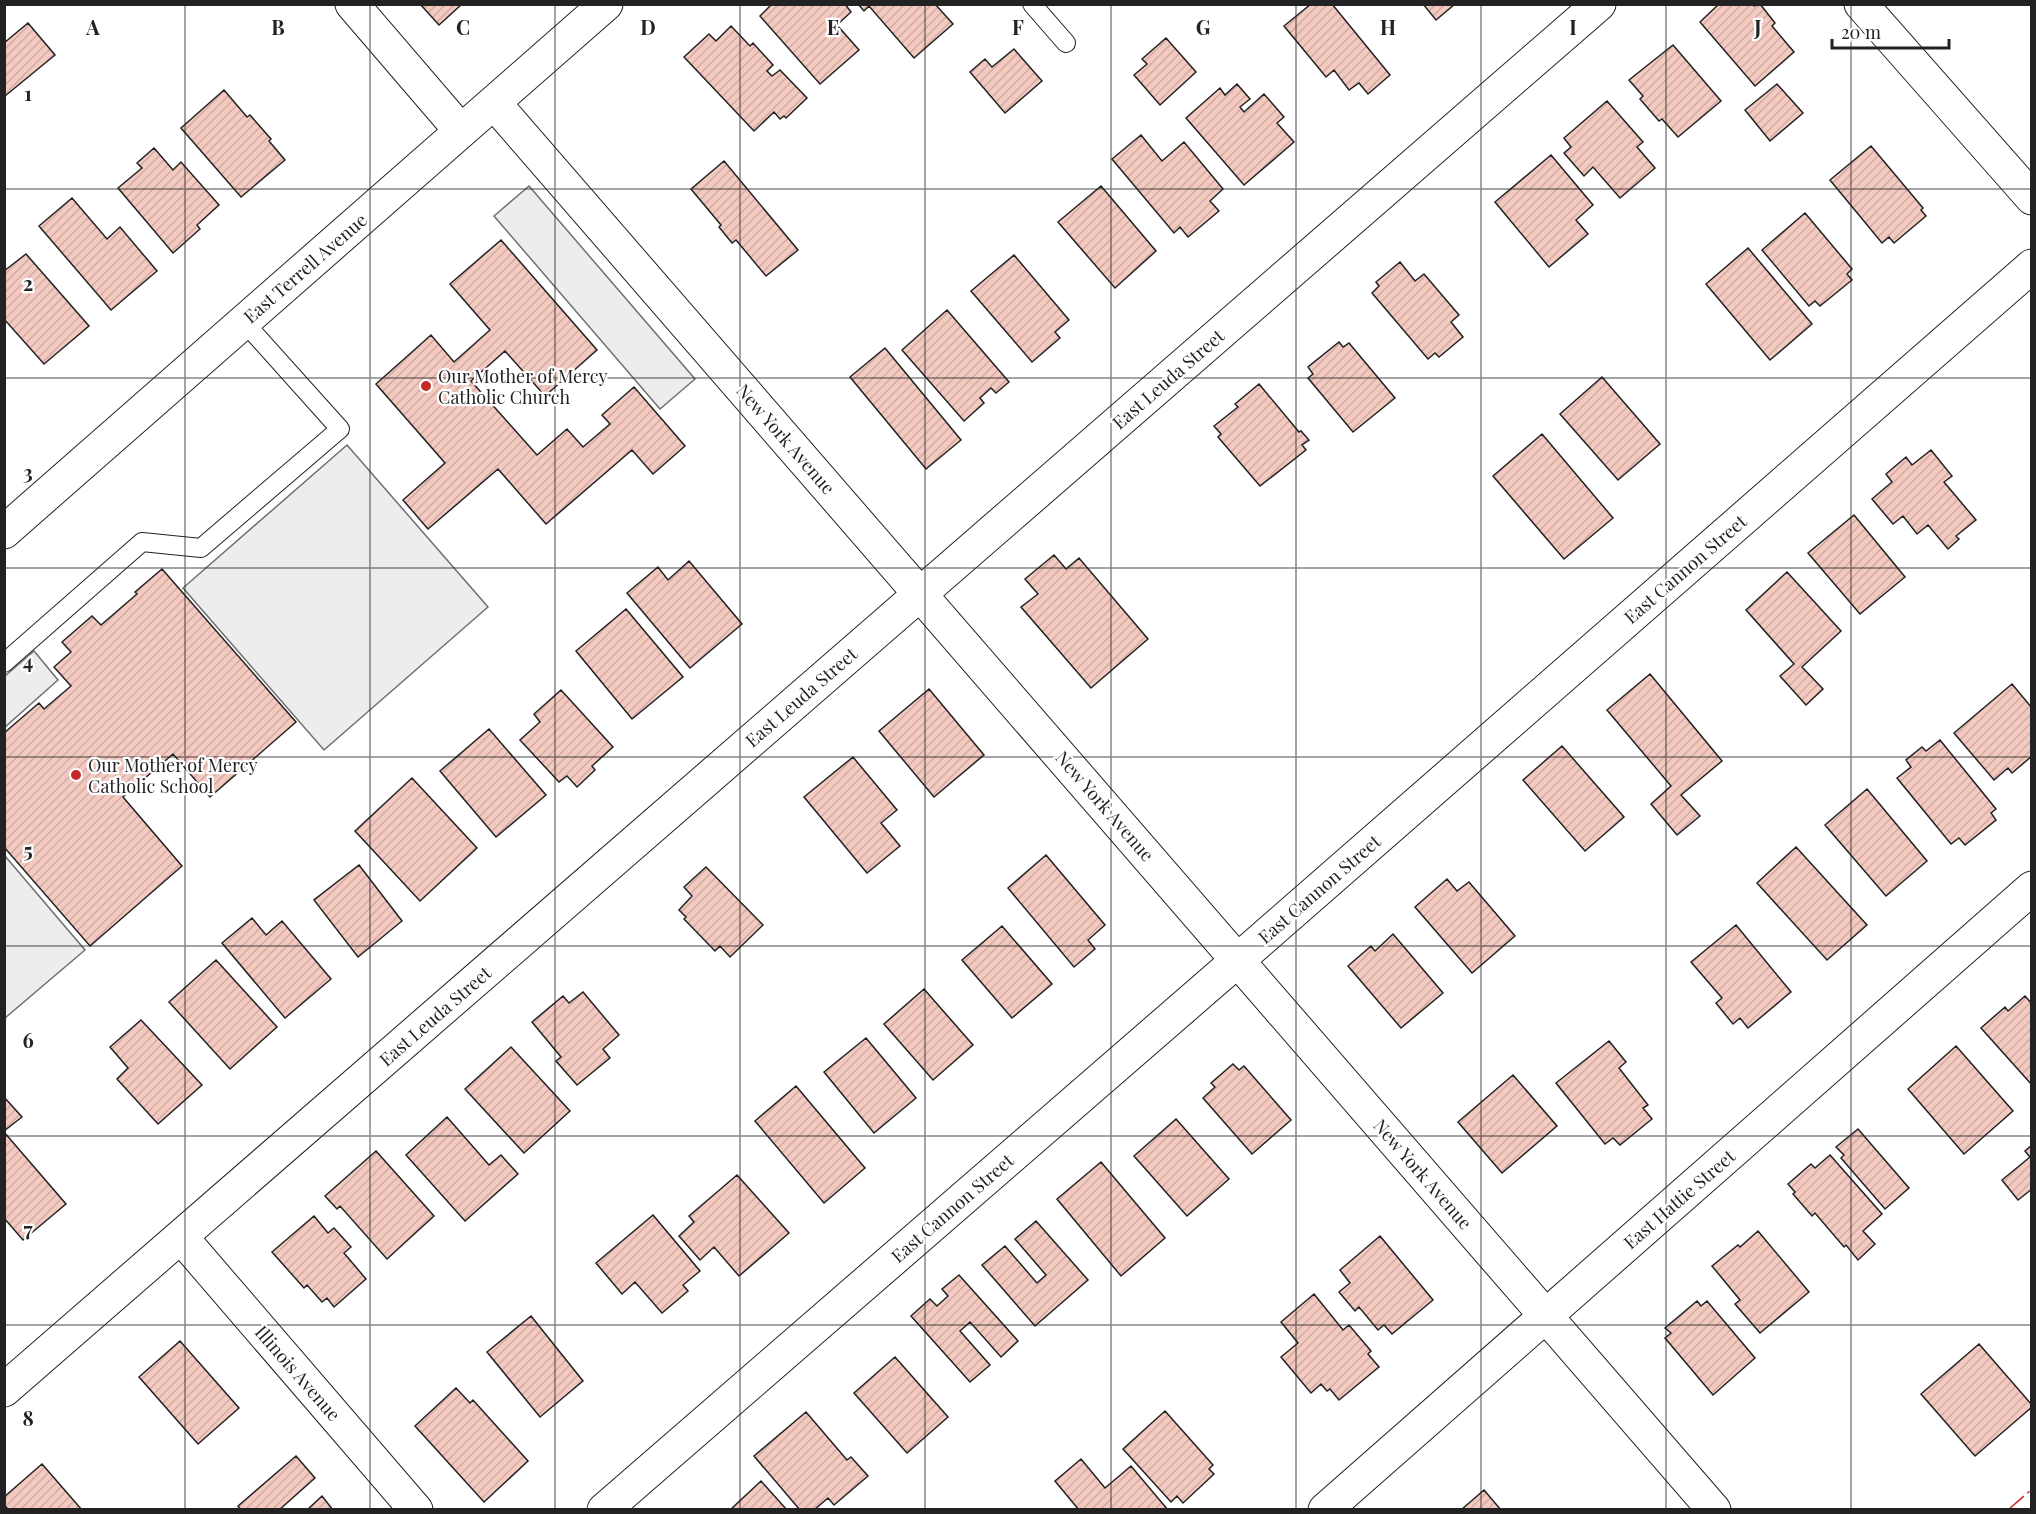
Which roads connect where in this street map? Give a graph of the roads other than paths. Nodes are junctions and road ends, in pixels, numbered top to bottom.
1 (352, 4) edge
2 (606, 4) edge
3 (1032, 4) edge
4 (1599, 4) edge
5 (1861, 4) edge
6 (1066, 44) dead end
7 (495, 104) junction
8 (461, 131) junction
9 (2031, 198) edge
10 (2031, 266) edge
11 (244, 322) junction
12 (4, 532) edge
13 (921, 594) junction
14 (4, 663) edge
15 (2031, 888) edge
16 (1238, 960) junction
17 (181, 1237) junction
18 (1546, 1316) junction
19 (4, 1390) edge
20 (416, 1509) edge
21 (604, 1509) edge
22 (1325, 1509) edge
23 (1714, 1509) edge

1 - 8 street
2 - 7 street, East Terrell Avenue
3 - 6 lane
4 - 13 street, East Leuda Street
5 - 9 street
7 - 8 street, East Terrell Avenue
7 - 13 street, New York Avenue
8 - 11 street, East Terrell Avenue
10 - 16 street, East Cannon Street
11 - 12 street, East Terrell Avenue
11 - 14 lane
13 - 16 street, New York Avenue
13 - 17 street, East Leuda Street
15 - 18 street, East Hattie Street
16 - 18 street, New York Avenue
16 - 21 street, East Cannon Street
17 - 19 street, East Leuda Street
17 - 20 street, Illinois Avenue
18 - 22 street, East Hattie Street
18 - 23 street, New York Avenue

